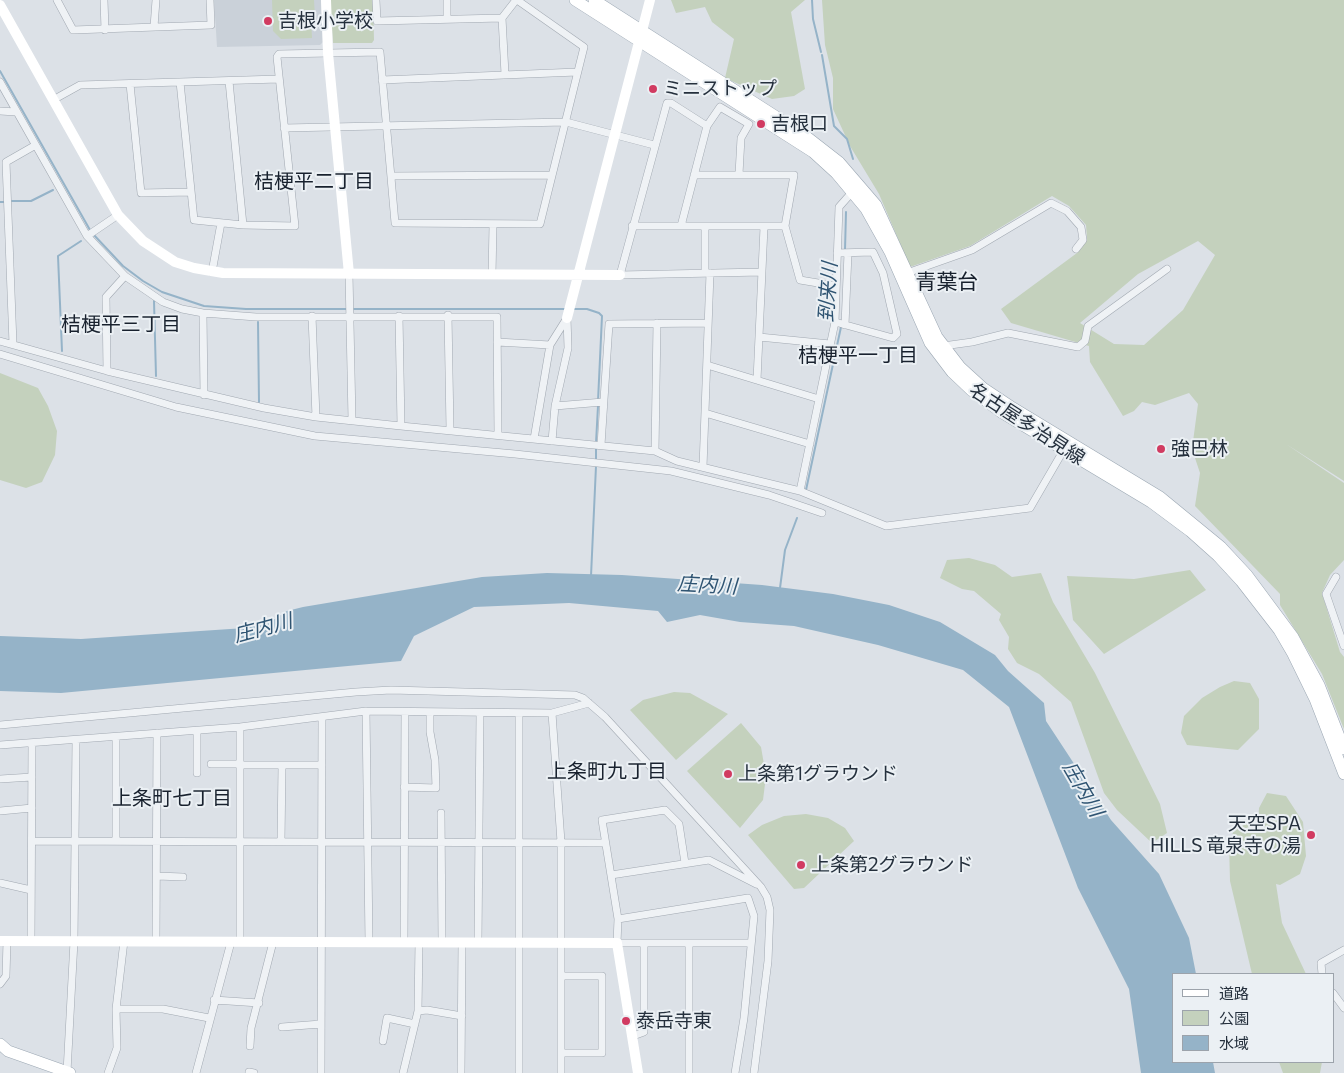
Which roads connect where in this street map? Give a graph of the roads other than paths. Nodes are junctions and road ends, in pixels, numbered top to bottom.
1 (57, 0) edge
2 (104, 0) edge
3 (156, 0) edge
4 (210, 0) edge
5 (326, 0) edge
6 (376, 0) edge
7 (447, 0) edge
8 (517, 0) edge
9 (575, 0) edge
10 (594, 0) edge
11 (650, 0) edge
12 (0, 5) edge
13 (502, 18) junction
14 (447, 19) junction
15 (154, 27) junction
16 (104, 30) junction
17 (641, 36) junction
18 (328, 53) junction
19 (577, 72) junction
20 (504, 74) junction
21 (279, 79) junction
22 (229, 80) junction
23 (382, 80) junction
24 (0, 82) edge
25 (180, 82) junction
26 (130, 84) junction
27 (53, 100) junction
28 (0, 112) edge
29 (16, 112) junction
30 (566, 122) junction
31 (387, 125) junction
32 (707, 126) junction
33 (335, 127) junction
34 (284, 128) junction
35 (614, 136) junction
36 (654, 145) junction
37 (34, 146) junction
38 (739, 174) junction
39 (552, 175) junction
40 (694, 175) junction
41 (392, 176) junction
42 (856, 188) junction
43 (190, 192) junction
44 (118, 215) junction
45 (221, 223) junction
46 (244, 225) junction
47 (493, 225) junction
48 (632, 226) junction
49 (681, 226) junction
50 (705, 226) junction
51 (785, 226) junction
52 (764, 227) junction
53 (90, 234) junction
54 (1076, 249) dead end
55 (844, 253) junction
56 (1167, 269) dead end
57 (212, 272) junction
58 (762, 272) junction
59 (708, 273) junction
60 (907, 273) junction
61 (349, 274) junction
62 (492, 275) junction
63 (620, 275) junction
64 (125, 276) junction
65 (578, 276) junction
66 (836, 286) junction
67 (568, 312) junction
68 (203, 313) junction
69 (448, 315) junction
70 (312, 316) junction
71 (350, 316) junction
72 (399, 316) junction
73 (657, 323) junction
74 (708, 323) junction
75 (840, 324) junction
76 (759, 337) junction
77 (0, 341) edge
78 (498, 342) junction
79 (13, 344) junction
80 (830, 344) junction
81 (550, 345) junction
82 (943, 346) junction
83 (0, 354) edge
84 (707, 365) junction
85 (107, 370) junction
86 (757, 380) junction
87 (204, 395) junction
88 (819, 399) junction
89 (602, 402) junction
90 (555, 406) junction
91 (705, 413) junction
92 (316, 417) junction
93 (352, 420) junction
94 (401, 426) junction
95 (450, 430) junction
96 (498, 435) junction
97 (534, 439) junction
98 (552, 441) junction
99 (810, 444) junction
100 (601, 445) junction
101 (1066, 445) junction
102 (655, 451) junction
103 (703, 467) junction
104 (800, 491) junction
105 (822, 513) dead end
106 (1336, 577) dead end
107 (1344, 646) edge
108 (589, 703) junction
109 (366, 711) junction
110 (405, 712) junction
111 (430, 712) junction
112 (480, 713) junction
113 (552, 713) junction
114 (519, 714) junction
115 (322, 717) junction
116 (0, 725) edge
117 (240, 727) junction
118 (197, 730) junction
119 (157, 733) junction
120 (116, 738) junction
121 (76, 740) junction
122 (32, 743) junction
123 (0, 745) edge
124 (1344, 749) edge
125 (210, 764) dead end
126 (240, 764) junction
127 (282, 766) junction
128 (322, 766) junction
129 (196, 773) dead end
130 (1344, 774) edge
131 (32, 777) junction
132 (0, 779) edge
133 (404, 787) junction
134 (32, 808) junction
135 (0, 811) edge
136 (441, 813) dead end
137 (32, 841) junction
138 (74, 841) junction
139 (116, 841) junction
140 (157, 841) junction
141 (240, 841) junction
142 (281, 841) junction
143 (404, 841) junction
144 (322, 842) junction
145 (368, 842) junction
146 (442, 842) junction
147 (480, 842) junction
148 (521, 842) junction
149 (562, 842) junction
150 (605, 843) junction
151 (685, 863) junction
152 (611, 875) junction
153 (157, 876) junction
154 (183, 877) dead end
155 (0, 883) edge
156 (761, 886) junction
157 (31, 890) junction
158 (618, 919) junction
159 (3, 941) edge
160 (30, 941) junction
161 (74, 941) junction
162 (124, 941) junction
163 (156, 942) junction
164 (235, 942) junction
165 (273, 942) junction
166 (321, 942) junction
167 (369, 942) junction
168 (404, 942) junction
169 (419, 942) junction
170 (442, 942) junction
171 (462, 942) junction
172 (478, 942) junction
173 (520, 942) junction
174 (561, 943) junction
175 (617, 943) junction
176 (750, 943) junction
177 (644, 944) junction
178 (689, 944) junction
179 (1344, 950) edge
180 (1322, 973) edge
181 (561, 976) junction
182 (0, 984) edge
183 (1334, 994) edge
184 (214, 1000) junction
185 (259, 1003) junction
186 (1344, 1008) edge
187 (116, 1009) junction
188 (418, 1011) junction
189 (462, 1016) junction
190 (209, 1018) junction
191 (321, 1024) junction
192 (415, 1024) junction
193 (282, 1027) dead end
194 (632, 1036) junction
195 (383, 1041) dead end
196 (0, 1044) edge
197 (250, 1046) dead end
198 (561, 1053) junction
199 (69, 1072) edge
200 (108, 1073) edge
201 (196, 1073) edge
202 (322, 1073) edge
203 (403, 1073) edge
204 (461, 1073) edge
205 (519, 1073) edge
206 (561, 1073) edge
207 (638, 1073) edge
208 (689, 1073) edge
209 (735, 1073) edge
210 (754, 1073) edge

1 - 16 street
2 - 16 street
3 - 15 street
4 - 15 street
5 - 18 street
6 - 14 street
7 - 14 street
8 - 13 street
8 - 19 street
9 - 17 main road, 名古屋多治見線
10 - 17 main road, 名古屋多治見線
11 - 17 street
12 - 27 street
13 - 14 street
13 - 20 street
15 - 16 street
17 - 35 street
17 - 42 main road, 名古屋多治見線
18 - 21 street
18 - 23 street
18 - 33 street
19 - 20 street
19 - 30 street
20 - 23 street
21 - 22 street
21 - 34 street
22 - 25 street
22 - 46 street
23 - 31 street
24 - 29 street
25 - 26 street
25 - 43 street
26 - 27 street
26 - 43 street
27 - 44 street
28 - 29 street
29 - 37 street
30 - 31 street
30 - 35 street
30 - 39 street
31 - 33 street
31 - 41 street
32 - 36 street
32 - 38 street
32 - 40 street
33 - 34 street
33 - 61 street
34 - 46 street
35 - 36 street
35 - 65 street
36 - 48 street
37 - 53 street
37 - 79 street
38 - 40 street
38 - 51 street
39 - 41 street
39 - 47 street
40 - 49 street
41 - 47 street
42 - 55 street
42 - 60 main road, 名古屋多治見線
42 - 101 main road, 名古屋多治見線
43 - 45 street
44 - 53 street
44 - 57 street
45 - 46 street
45 - 57 street
47 - 62 street
48 - 49 street
48 - 63 street
49 - 50 street
50 - 52 street
50 - 59 street
51 - 52 street
51 - 66 street
52 - 58 street
53 - 64 street
54 - 60 street
55 - 66 street
55 - 75 street
55 - 75 street
56 - 82 street
57 - 61 street
58 - 59 street
58 - 76 street
59 - 63 street
59 - 74 street
60 - 82 main road, 名古屋多治見線
61 - 62 street
61 - 71 street
62 - 65 street
63 - 65 street
64 - 68 street
64 - 85 street
65 - 67 street
66 - 75 street
67 - 81 street
67 - 90 street
68 - 70 street
68 - 87 street
69 - 72 street
69 - 78 street
69 - 95 street
70 - 71 street
70 - 92 street
71 - 72 street
71 - 93 street
72 - 94 street
73 - 74 street
73 - 89 street
73 - 102 street
74 - 84 street
75 - 80 street
76 - 80 street
76 - 86 street
77 - 79 street
78 - 81 street
78 - 96 street
79 - 85 street
80 - 88 street
81 - 97 street
82 - 101 main road, 名古屋多治見線
83 - 105 street
84 - 86 street
84 - 91 street
85 - 87 street
86 - 88 street
87 - 92 street
88 - 99 street
89 - 90 street
89 - 100 street
90 - 98 street
91 - 99 street
91 - 103 street
92 - 93 street
93 - 94 street
94 - 95 street
95 - 96 street
96 - 97 street
97 - 98 street
98 - 100 street
99 - 104 street
100 - 102 street
101 - 104 street
101 - 124 main road, 名古屋多治見線
101 - 130 main road, 名古屋多治見線
102 - 103 street
103 - 104 street
106 - 107 street
108 - 113 street
108 - 116 street
108 - 156 street
109 - 110 street
109 - 115 street
109 - 145 street
110 - 111 street
110 - 133 street
111 - 112 street
111 - 133 street
112 - 114 street
112 - 147 street
113 - 114 street
113 - 149 street
114 - 148 street
115 - 117 street
115 - 128 street
117 - 118 street
117 - 126 street
118 - 119 street
118 - 129 street
119 - 120 street
119 - 140 street
120 - 121 street
120 - 139 street
121 - 122 street
121 - 138 street
122 - 123 street
122 - 131 street
125 - 126 street
126 - 127 street
126 - 141 street
127 - 128 street
127 - 142 street
128 - 144 street
131 - 132 street
131 - 134 street
133 - 143 street
134 - 135 street
134 - 137 street
136 - 146 street
137 - 138 street
137 - 157 street
138 - 139 street
138 - 161 street
139 - 140 street
140 - 141 street
140 - 153 street
141 - 142 street
141 - 164 street
142 - 144 street
143 - 145 street
143 - 146 street
143 - 168 street
144 - 145 street
144 - 166 street
145 - 167 street
146 - 147 street
146 - 170 street
147 - 148 street
147 - 172 street
148 - 149 street
148 - 173 street
149 - 150 street
149 - 174 street
150 - 151 street
150 - 152 street
151 - 152 street
151 - 156 street
152 - 158 street
153 - 154 street
153 - 163 street
155 - 157 street
156 - 210 street
157 - 160 street
158 - 175 street
158 - 176 street
159 - 160 street
159 - 182 street
160 - 161 street
161 - 162 street
161 - 199 street
162 - 163 street
162 - 187 street
163 - 164 street
164 - 165 street
164 - 184 street
165 - 166 street
165 - 185 street
166 - 167 street
166 - 191 street
167 - 168 street
168 - 169 street
169 - 170 street
169 - 188 street
170 - 171 street
171 - 172 street
171 - 189 street
172 - 173 street
173 - 174 street
173 - 205 street
174 - 175 street
174 - 181 street
175 - 177 street
175 - 194 street
176 - 178 street
176 - 209 street
177 - 178 street
177 - 194 street
178 - 208 street
179 - 180 street
181 - 198 street
181 - 198 street
183 - 186 street
184 - 185 street
184 - 190 street
185 - 197 street
187 - 190 street
187 - 200 street
188 - 189 street
188 - 192 street
189 - 204 street
190 - 201 street
191 - 193 street
191 - 202 street
192 - 195 street
192 - 203 street
194 - 207 street
196 - 199 main road
198 - 206 street

